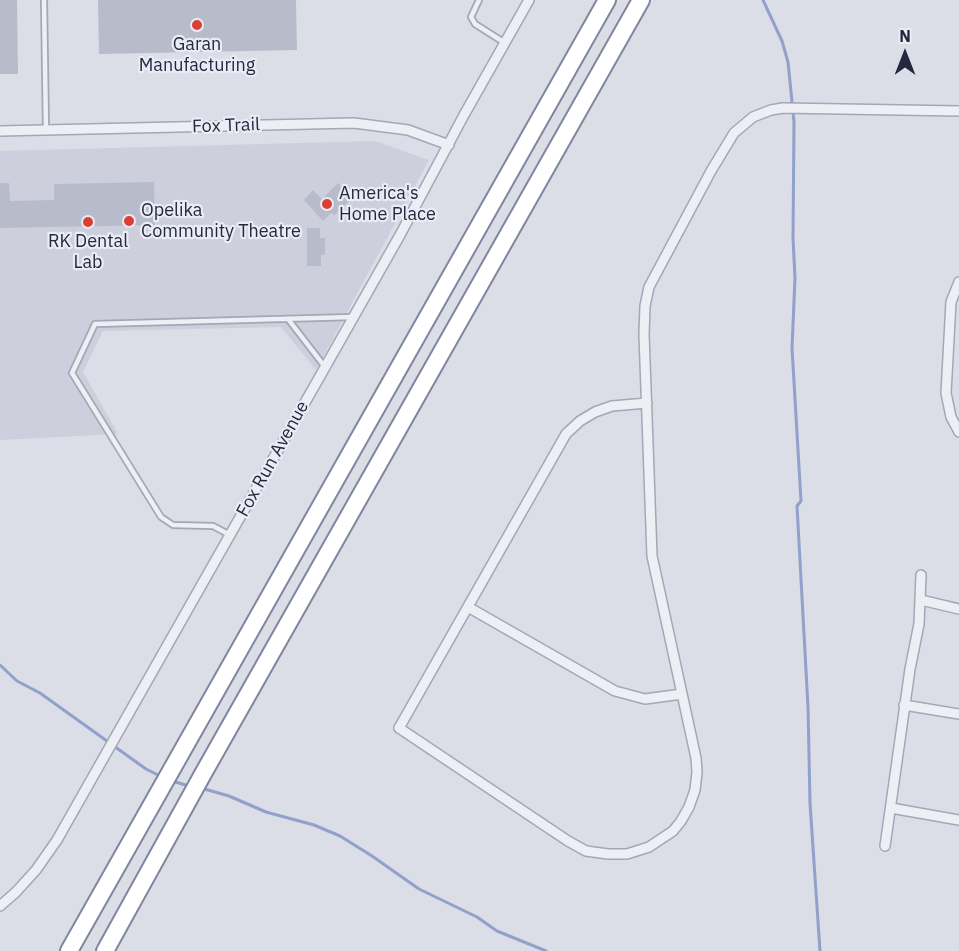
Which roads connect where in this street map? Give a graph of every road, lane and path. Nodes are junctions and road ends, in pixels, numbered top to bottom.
1 (44, 0) edge
2 (479, 0) edge
3 (529, 0) edge
4 (607, 0) edge
5 (641, 0) edge
6 (505, 43) junction
7 (959, 111) edge
8 (46, 130) junction
9 (0, 131) edge
10 (449, 145) junction
11 (959, 282) edge
12 (353, 317) junction
13 (288, 319) junction
14 (325, 367) junction
15 (646, 403) junction
16 (959, 432) edge
17 (230, 535) junction
18 (921, 575) dead end
19 (921, 600) junction
20 (468, 607) junction
21 (959, 609) edge
22 (682, 694) junction
23 (904, 705) junction
24 (959, 714) edge
25 (891, 808) junction
26 (959, 820) edge
27 (885, 846) dead end
28 (0, 906) edge
29 (108, 947) edge
30 (69, 951) edge

1 - 8 lane
2 - 6 lane
3 - 6 street, Fox Run Avenue
4 - 30 highway
5 - 29 highway
6 - 10 street, Fox Run Avenue
7 - 15 street
8 - 9 street, Fox Trail
8 - 10 street, Fox Trail
10 - 12 street, Fox Run Avenue
11 - 16 street
12 - 13 lane
12 - 14 street, Fox Run Avenue
13 - 14 lane
13 - 17 lane
14 - 17 street, Fox Run Avenue
15 - 20 street
15 - 22 street
17 - 28 street, Fox Run Avenue
18 - 19 street
19 - 21 street
19 - 23 street
20 - 22 street
20 - 22 street
23 - 24 street
23 - 25 street
25 - 26 street
25 - 27 street

